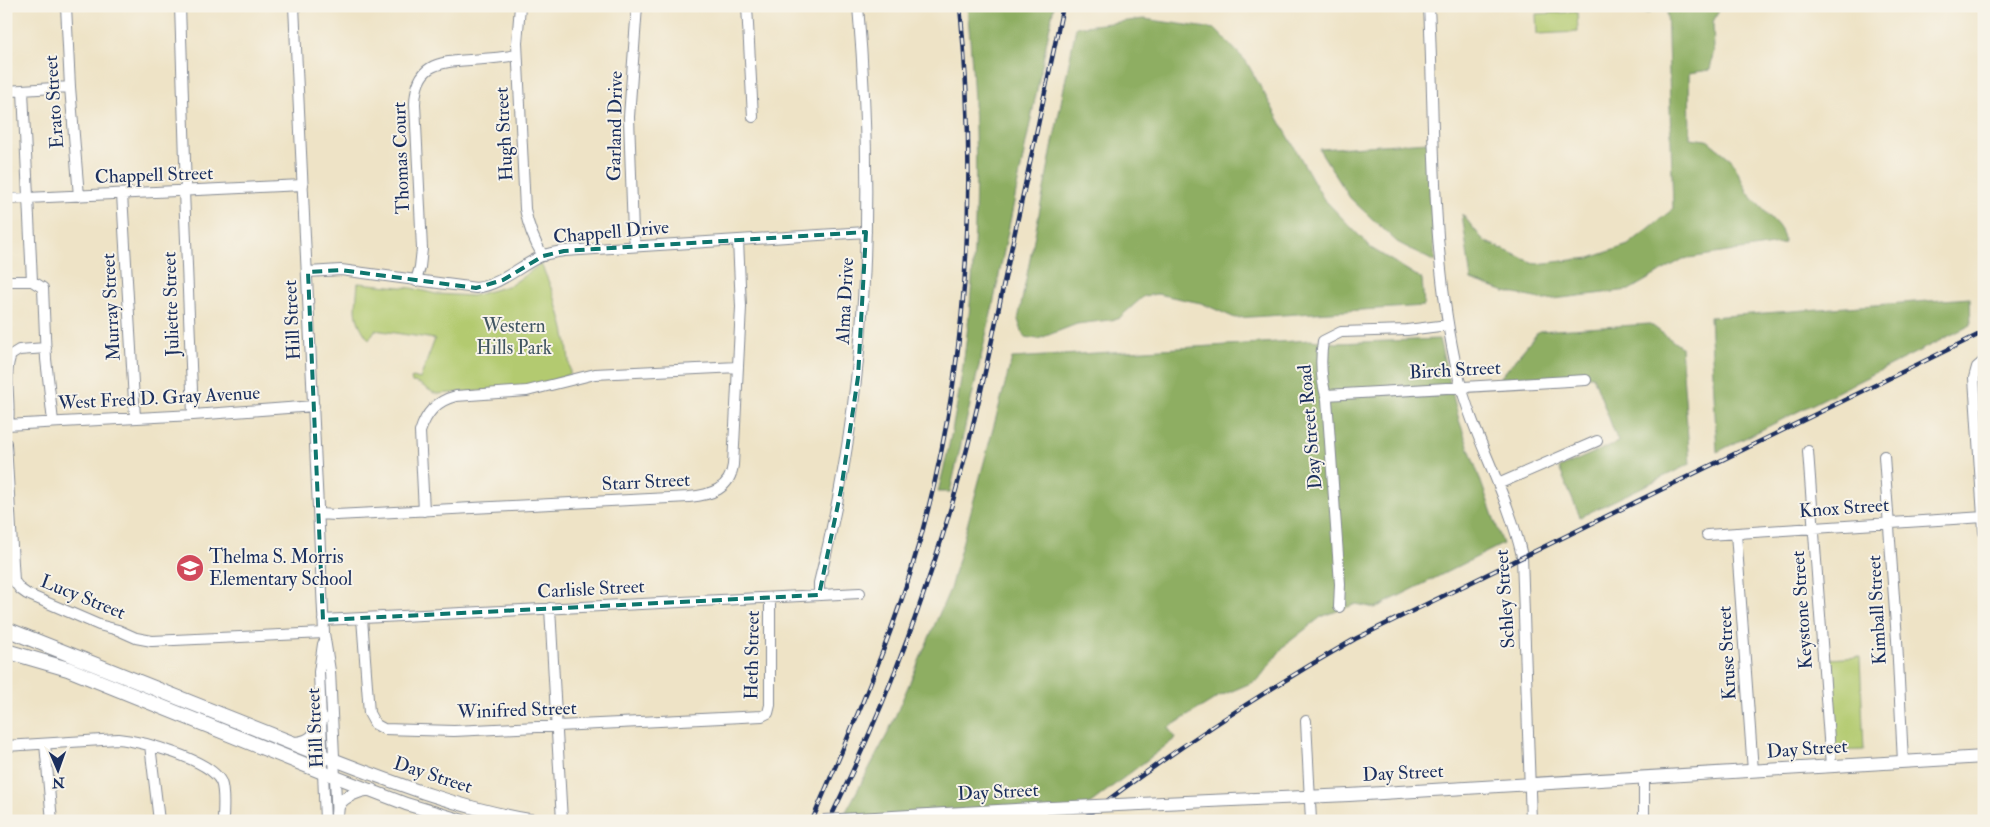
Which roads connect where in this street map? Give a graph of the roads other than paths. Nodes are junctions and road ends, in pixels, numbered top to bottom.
1 (66, 6) edge
2 (180, 6) edge
3 (294, 6) edge
4 (520, 6) edge
5 (637, 6) edge
6 (747, 6) edge
7 (858, 6) edge
8 (1429, 6) edge
9 (518, 55) junction
10 (70, 87) junction
11 (6, 91) edge
12 (24, 91) junction
13 (753, 117) dead end
14 (303, 185) junction
15 (185, 191) junction
16 (122, 194) junction
17 (79, 196) junction
18 (28, 198) junction
19 (6, 199) edge
20 (866, 232) junction
21 (738, 240) junction
22 (636, 246) junction
23 (543, 256) junction
24 (308, 272) junction
25 (32, 281) junction
26 (416, 281) junction
27 (6, 282) edge
28 (1448, 326) junction
29 (46, 348) junction
30 (1980, 364) edge
31 (738, 367) junction
32 (1586, 380) dead end
33 (1462, 386) junction
34 (1326, 395) junction
35 (314, 406) junction
36 (193, 414) junction
37 (135, 418) junction
38 (52, 422) junction
39 (7, 425) edge
40 (1981, 435) edge
41 (1597, 441) dead end
42 (6, 443) edge
43 (1808, 451) dead end
44 (1884, 456) dead end
45 (1498, 484) junction
46 (424, 511) junction
47 (319, 514) junction
48 (1983, 517) edge
49 (1890, 523) junction
50 (1814, 528) junction
51 (1984, 532) edge
52 (1736, 533) junction
53 (1707, 535) dead end
54 (860, 593) dead end
55 (819, 595) junction
56 (770, 598) junction
57 (1339, 607) dead end
58 (550, 608) junction
59 (362, 618) junction
60 (324, 620) junction
61 (6, 629) edge
62 (324, 633) junction
63 (6, 651) edge
64 (768, 713) joint
65 (321, 718) junction
66 (1306, 722) dead end
67 (558, 726) junction
68 (45, 744) junction
69 (294, 744) junction
70 (150, 745) junction
71 (6, 746) edge
72 (328, 757) junction
73 (1984, 757) edge
74 (1903, 762) junction
75 (1831, 766) junction
76 (1752, 771) junction
77 (329, 774) junction
78 (1644, 778) junction
79 (1530, 784) junction
80 (372, 790) junction
81 (1309, 797) junction
82 (337, 817) edge
83 (52, 821) edge
84 (159, 821) edge
85 (223, 821) edge
86 (325, 821) edge
87 (463, 821) edge
88 (535, 821) edge
89 (562, 821) edge
90 (823, 821) edge
91 (1311, 821) edge
92 (1531, 821) edge
93 (1644, 821) edge

1 - 10 street, Erato Street
2 - 15 street, Juliette Street
3 - 14 street, Hill Street
4 - 9 street, Hugh Street
5 - 22 street, Garland Drive
6 - 13 street
7 - 20 street, Alma Drive
8 - 28 street
9 - 23 street, Hugh Street
9 - 26 street, Thomas Court
10 - 12 street
10 - 17 street, Erato Street
11 - 12 street
12 - 18 street
14 - 15 street, Chappell Street
14 - 24 street, Hill Street
15 - 16 street, Chappell Street
15 - 36 street, Juliette Street
16 - 17 street, Chappell Street
16 - 37 street, Murray Street
17 - 18 street, Chappell Street
18 - 19 street, Chappell Street
18 - 25 street
20 - 21 street, Chappell Drive
20 - 55 street, Alma Drive
21 - 22 street, Chappell Drive
21 - 31 street, Starr Street
22 - 23 street, Chappell Drive
23 - 26 street, Chappell Drive
24 - 26 street, Chappell Drive
24 - 35 street, Hill Street
25 - 27 street
25 - 29 street
28 - 33 street, Schley Street
28 - 34 street, Day Street Road
29 - 38 street
29 - 39 street
30 - 40 street
31 - 46 street
31 - 46 street, Starr Street
32 - 33 street, Birch Street
33 - 34 street, Birch Street
33 - 45 street, Schley Street
34 - 57 street, Day Street Road
35 - 36 street, West Fred D. Gray Avenue
35 - 47 street, Hill Street
36 - 37 street, West Fred D. Gray Avenue
37 - 38 street, West Fred D. Gray Avenue
38 - 39 street, West Fred D. Gray Avenue
40 - 48 street
41 - 45 street
42 - 62 street, Lucy Street
43 - 50 street, Keystone Street
44 - 49 street, Kimball Street
45 - 79 street, Schley Street
46 - 47 street, Starr Street
47 - 60 street, Hill Street
48 - 49 street, Knox Street
48 - 51 street
49 - 50 street, Knox Street
49 - 74 street, Kimball Street
50 - 52 street, Knox Street
50 - 75 street, Keystone Street
52 - 53 street, Knox Street
52 - 76 street, Kruse Street
54 - 55 street, Carlisle Street
55 - 56 street, Carlisle Street
56 - 58 street, Carlisle Street
56 - 64 street, Heth Street
58 - 59 street, Carlisle Street
58 - 67 street
59 - 60 street, Carlisle Street
59 - 67 street, Winifred Street
60 - 62 street, Hill Street
61 - 69 highway
62 - 65 street, Hill Street
62 - 72 street, Hill Street
63 - 77 highway
64 - 67 street, Winifred Street
65 - 69 highway
65 - 72 street, Hill Street
66 - 81 street
67 - 89 street
68 - 70 street
68 - 71 street
68 - 83 street
69 - 72 highway
70 - 84 street
70 - 85 street
72 - 77 street, Hill Street
72 - 88 main road, Day Street
73 - 74 main road, Day Street
74 - 75 main road, Day Street
75 - 76 main road, Day Street
76 - 78 main road, Day Street
77 - 80 main road, Day Street
77 - 82 street, Hill Street
77 - 86 street, Hill Street
78 - 79 main road, Day Street
78 - 93 street
79 - 81 main road, Day Street
79 - 92 street, Schley Street
80 - 82 main road
80 - 87 main road, Day Street
81 - 90 main road, Day Street, bridge
81 - 91 street

